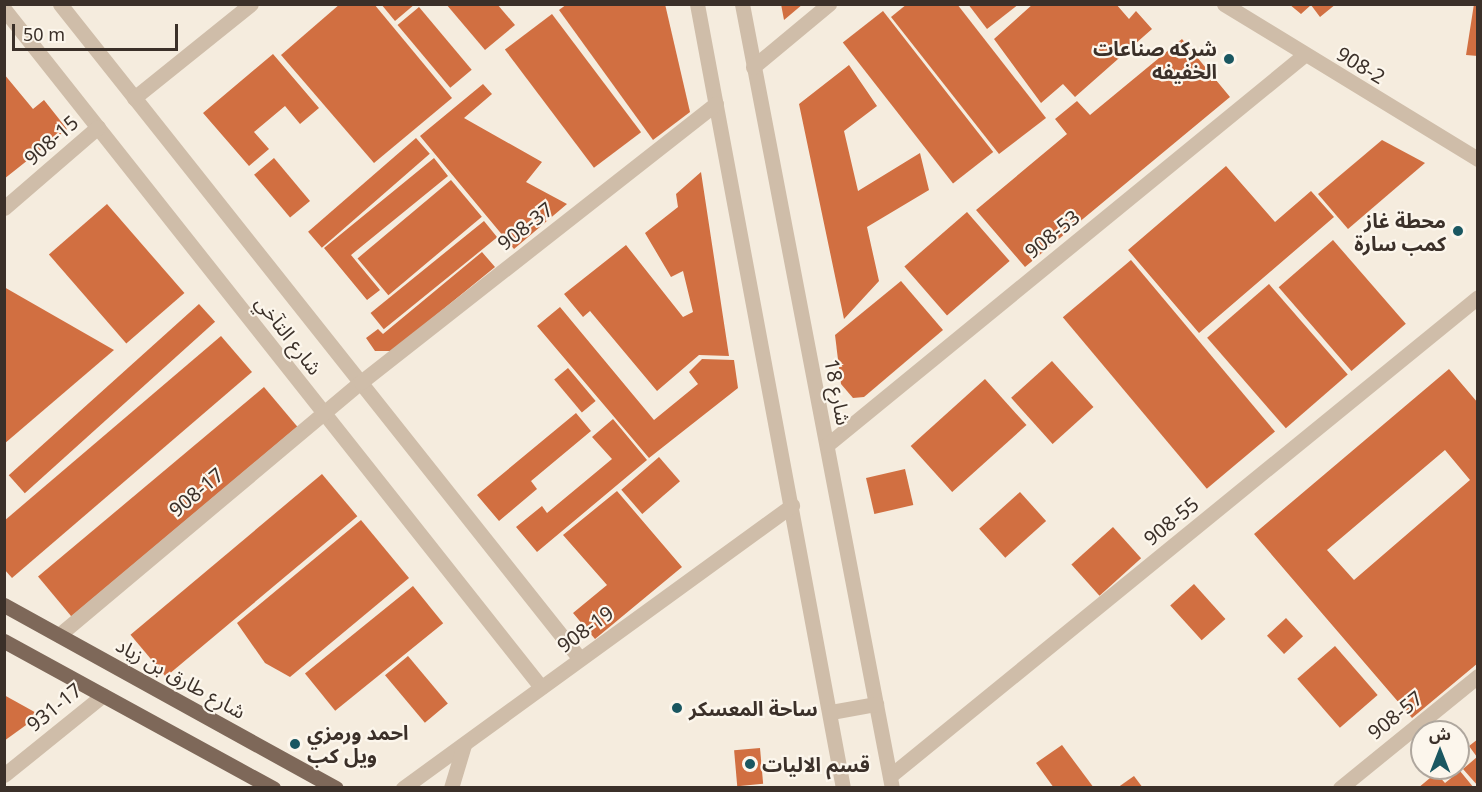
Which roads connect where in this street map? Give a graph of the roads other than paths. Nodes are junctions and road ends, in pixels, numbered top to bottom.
1 (60, 4) edge
2 (251, 4) edge
3 (698, 4) edge
4 (742, 4) edge
5 (829, 4) edge
6 (1224, 4) edge
7 (4, 9) edge
8 (1304, 55) junction
9 (753, 67) junction
10 (134, 98) junction
11 (716, 104) junction
12 (98, 127) junction
13 (1478, 159) edge
14 (4, 208) edge
15 (1478, 297) edge
16 (361, 382) junction
17 (323, 412) junction
18 (827, 446) junction
19 (792, 505) junction
20 (4, 605) edge
21 (59, 635) junction
22 (4, 641) edge
23 (580, 659) junction
24 (1478, 676) edge
25 (541, 687) junction
26 (103, 695) junction
27 (876, 704) junction
28 (831, 712) junction
29 (465, 743) junction
30 (4, 776) edge
31 (891, 782) edge
32 (273, 788) edge
33 (336, 788) edge
34 (404, 788) edge
35 (451, 788) edge
36 (843, 788) edge
37 (1340, 788) edge

1 - 10 street, شارع التآخي
2 - 10 street
3 - 11 street
4 - 9 street, شارع 18
5 - 9 street
6 - 8 street, 908-2
7 - 12 street, شارع التآخي
8 - 13 street, 908-2
8 - 18 street, 908-53
9 - 18 street, شارع 18
10 - 16 street, شارع التآخي
11 - 16 street, 908-37
11 - 19 street
12 - 14 street, 908-15
12 - 17 street, شارع التآخي
15 - 31 street, 908-55
16 - 17 street, 908-17
16 - 23 street, شارع التآخي
17 - 21 street, 908-17
17 - 25 street, شارع التآخي
18 - 27 street, شارع 18
19 - 23 street, 908-19
19 - 28 street
20 - 21 main road, شارع طارق بن زياد
21 - 33 main road, شارع طارق بن زياد
22 - 26 main road
23 - 25 street, 908-19
24 - 37 street, 908-57
25 - 29 street, 908-19
26 - 30 street, 931-17
26 - 32 main road
27 - 28 street
27 - 31 street, شارع 18
28 - 36 street
29 - 34 street, 908-19
29 - 35 street

